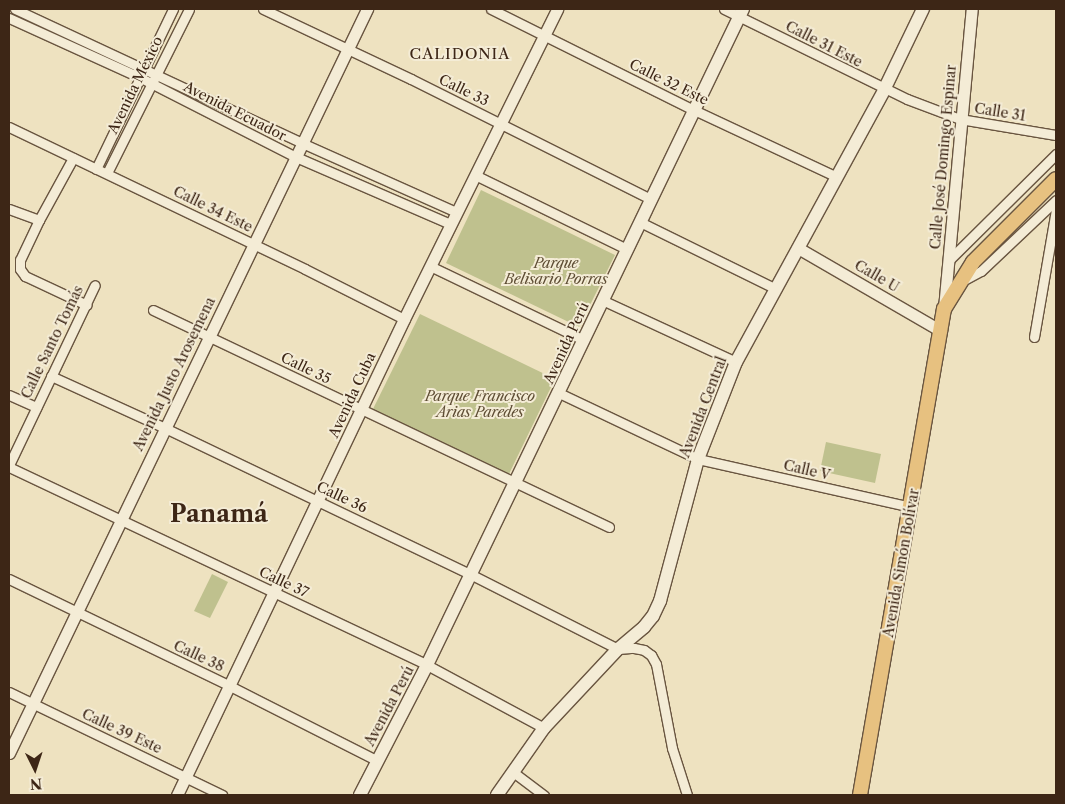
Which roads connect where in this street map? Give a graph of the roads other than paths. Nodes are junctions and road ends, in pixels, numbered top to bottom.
1 (15, 9) edge
2 (173, 9) edge
3 (188, 9) edge
4 (263, 9) edge
5 (367, 9) edge
6 (490, 9) edge
7 (557, 9) edge
8 (724, 9) edge
9 (923, 9) edge
10 (972, 9) edge
11 (741, 12) edge
12 (9, 18) edge
13 (545, 35) junction
14 (348, 48) junction
15 (143, 67) junction
16 (156, 73) junction
17 (139, 77) junction
18 (151, 83) junction
19 (884, 90) junction
20 (694, 110) junction
21 (960, 119) junction
22 (501, 124) junction
23 (9, 127) edge
24 (1056, 135) edge
25 (302, 143) junction
26 (1056, 154) edge
27 (296, 157) junction
28 (73, 158) junction
29 (96, 170) junction
30 (107, 173) junction
31 (475, 175) junction
32 (838, 177) junction
33 (1056, 179) edge
34 (651, 199) junction
35 (1056, 200) edge
36 (9, 209) edge
37 (1056, 210) edge
38 (456, 212) junction
39 (39, 220) junction
40 (640, 222) junction
41 (450, 224) junction
42 (254, 244) junction
43 (798, 248) junction
44 (627, 249) junction
45 (948, 260) junction
46 (430, 266) junction
47 (958, 283) junction
48 (95, 285) dead end
49 (774, 288) junction
50 (602, 300) junction
51 (86, 305) junction
52 (944, 309) junction
53 (152, 310) dead end
54 (404, 319) junction
55 (941, 331) junction
56 (209, 337) junction
57 (1034, 337) dead end
58 (584, 340) junction
59 (736, 362) junction
60 (51, 376) junction
61 (559, 392) junction
62 (9, 395) edge
63 (36, 407) junction
64 (361, 410) junction
65 (165, 428) junction
66 (698, 460) junction
67 (9, 466) edge
68 (514, 484) junction
69 (318, 501) junction
70 (911, 507) junction
71 (121, 520) junction
72 (610, 528) dead end
73 (470, 574) junction
74 (9, 579) edge
75 (274, 593) junction
76 (76, 613) junction
77 (618, 649) junction
78 (428, 665) junction
79 (228, 685) junction
80 (9, 692) edge
81 (33, 703) junction
82 (544, 728) junction
83 (9, 753) edge
84 (376, 760) junction
85 (512, 772) junction
86 (186, 776) junction
87 (177, 795) edge
88 (222, 795) edge
89 (360, 795) edge
90 (497, 795) edge
91 (544, 795) edge
92 (687, 795) edge
93 (860, 795) edge

1 - 15 street, Avenida Ecuador
2 - 15 street, Avenida México
3 - 16 street, Avenida México
4 - 14 street, Calle 33
5 - 14 street, Avenida Justo Arosemena
6 - 13 street, Calle 32 Este
7 - 13 street, Avenida Cuba
8 - 11 street, Calle 31 Este
9 - 19 main road, Avenida Central
10 - 21 street, Calle José Domingo Espinar
11 - 19 street, Calle 31 Este
11 - 20 main road, Avenida Perú
12 - 17 street, Avenida Ecuador
13 - 20 street, Calle 32 Este
13 - 22 street, Avenida Cuba
14 - 22 street, Calle 33
14 - 25 street, Avenida Justo Arosemena
15 - 16 street, Avenida Ecuador
15 - 17 street, Avenida México
16 - 18 street, Avenida México
16 - 25 street, Avenida Ecuador
17 - 18 street, Avenida Ecuador
17 - 29 street, Avenida México
18 - 27 street, Avenida Ecuador
18 - 30 street, Avenida México
19 - 21 street, Calle 31
19 - 32 main road, Avenida Central
20 - 32 street, Calle 32 Este
20 - 34 main road, Avenida Perú
21 - 24 street, Calle 31
21 - 45 street, Calle José Domingo Espinar
22 - 31 street, Avenida Cuba
22 - 34 street, Calle 33
23 - 28 street, Calle 34 Este
25 - 27 street, Avenida Justo Arosemena
25 - 38 street, Avenida Ecuador
26 - 45 street
27 - 41 street, Avenida Ecuador
27 - 42 street, Avenida Justo Arosemena
28 - 29 street, Calle 34 Este
28 - 39 street
29 - 30 street, Calle 34 Este
30 - 42 street, Calle 34 Este
31 - 38 street, Avenida Cuba
31 - 44 street
32 - 43 main road, Avenida Central
33 - 47 main road
34 - 40 main road, Avenida Perú
35 - 47 street
36 - 39 street
37 - 57 street
38 - 41 street, Avenida Cuba
39 - 51 street
40 - 44 main road, Avenida Perú
40 - 49 street
41 - 46 street, Avenida Cuba
42 - 54 street, Calle 34 Este
42 - 56 street, Avenida Justo Arosemena
43 - 49 main road, Avenida Central
43 - 55 street, Calle U
44 - 50 main road, Avenida Perú
45 - 52 street, Calle José Domingo Espinar
46 - 54 street, Avenida Cuba
46 - 58 street
47 - 52 main road
48 - 51 street, Calle Santo Tomás
49 - 59 main road, Avenida Central
50 - 58 main road, Avenida Perú
50 - 59 street
51 - 60 street, Calle Santo Tomás
52 - 55 main road, Avenida Simón Bolívar
53 - 56 street, Calle 35
54 - 64 street, Avenida Cuba
55 - 70 main road, Avenida Simón Bolívar
56 - 64 street, Calle 35
56 - 65 street, Avenida Justo Arosemena
58 - 61 main road, Avenida Perú
59 - 66 main road, Avenida Central
60 - 63 street, Calle Santo Tomás
60 - 65 street, Calle 36
61 - 66 street
61 - 68 main road, Avenida Perú
62 - 63 street
63 - 67 street, Calle Santo Tomás
64 - 68 street, Calle 35
64 - 69 street, Avenida Cuba
65 - 69 street, Calle 36
65 - 71 street, Avenida Justo Arosemena
66 - 70 street, Calle V
66 - 77 main road, Avenida Central
67 - 71 street, Calle 37
68 - 72 street, Calle 35
68 - 73 main road, Avenida Perú
69 - 73 street, Calle 36
69 - 75 street, Avenida Cuba
70 - 93 main road, Avenida Simón Bolívar
71 - 75 street, Calle 37
71 - 76 street, Avenida Justo Arosemena
73 - 77 street, Calle 36
73 - 78 main road, Avenida Perú
74 - 76 street, Calle 38
75 - 78 street, Calle 37
75 - 79 street, Avenida Cuba
76 - 79 street, Calle 38
76 - 81 street, Avenida Justo Arosemena
77 - 82 main road, Avenida Central
77 - 92 street
78 - 82 street, Calle 37
78 - 84 main road, Avenida Perú
79 - 84 street, Calle 38
79 - 86 street, Avenida Cuba
80 - 81 street, Calle 39 Este
81 - 83 street, Avenida Justo Arosemena
81 - 86 street, Calle 39 Este
82 - 85 main road, Avenida Central
84 - 89 main road, Avenida Perú
85 - 90 main road, Avenida Central
85 - 91 street
86 - 87 street, Avenida Cuba
86 - 88 street, Calle 39 Este

